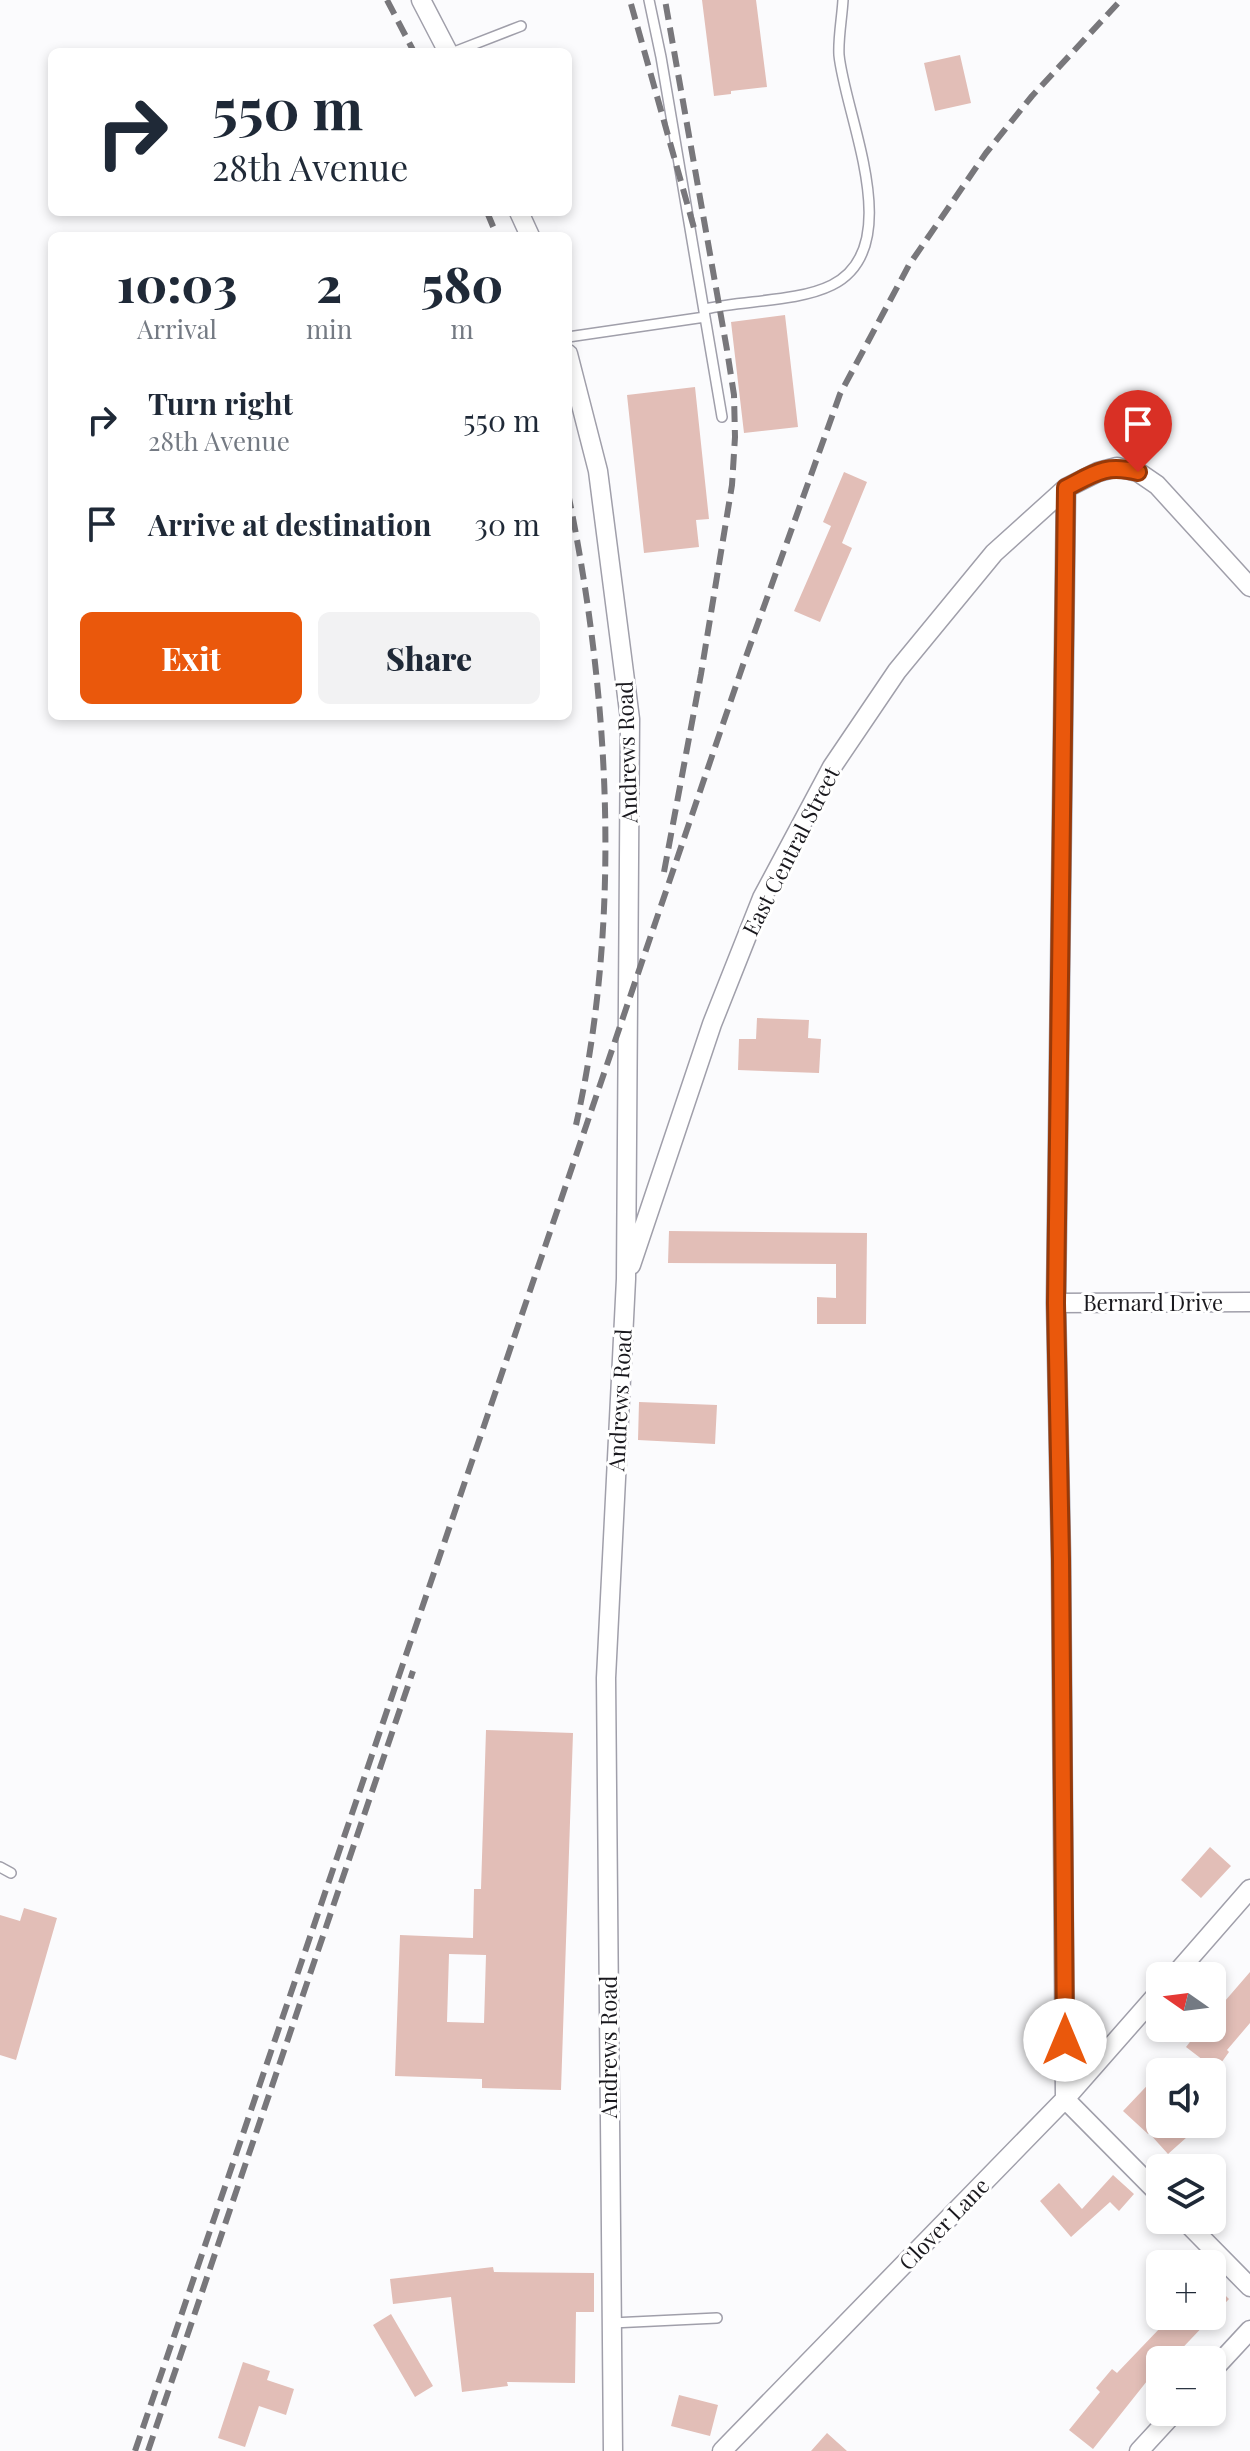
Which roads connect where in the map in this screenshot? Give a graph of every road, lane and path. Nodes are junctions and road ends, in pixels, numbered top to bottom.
1 (421, 0) edge
2 (649, 0) edge
3 (843, 0) edge
4 (521, 26) dead end
5 (449, 48) edge
6 (462, 48) edge
7 (705, 313) junction
8 (572, 336) edge
9 (572, 370) edge
10 (722, 417) dead end
11 (1066, 488) junction
12 (1250, 587) edge
13 (626, 1279) junction
14 (1250, 1302) edge
15 (1056, 1303) junction
16 (0, 1867) edge
17 (11, 1873) dead end
18 (1250, 1889) edge
19 (1186, 1962) edge
20 (1146, 2007) edge
21 (1065, 2099) junction
22 (1146, 2181) edge
23 (1198, 2234) edge
24 (1250, 2287) edge
25 (717, 2318) dead end
26 (612, 2323) junction
27 (1250, 2330) edge
28 (1226, 2356) edge
29 (1162, 2426) edge
30 (613, 2451) edge
31 (722, 2451) edge
32 (1139, 2451) edge

1 - 5 street
2 - 7 lane
3 - 7 lane
4 - 6 lane
7 - 8 lane
7 - 10 lane
9 - 13 street, Andrews Road
11 - 12 street, East Central Street
11 - 13 street, East Central Street
11 - 15 street
13 - 26 street, Andrews Road
14 - 15 street, Bernard Drive
15 - 21 street
16 - 17 lane
18 - 19 street
20 - 21 street, Clover Lane
21 - 22 street
21 - 31 street, Clover Lane
23 - 24 street
25 - 26 lane
26 - 30 street, Andrews Road
27 - 28 street
29 - 32 street

